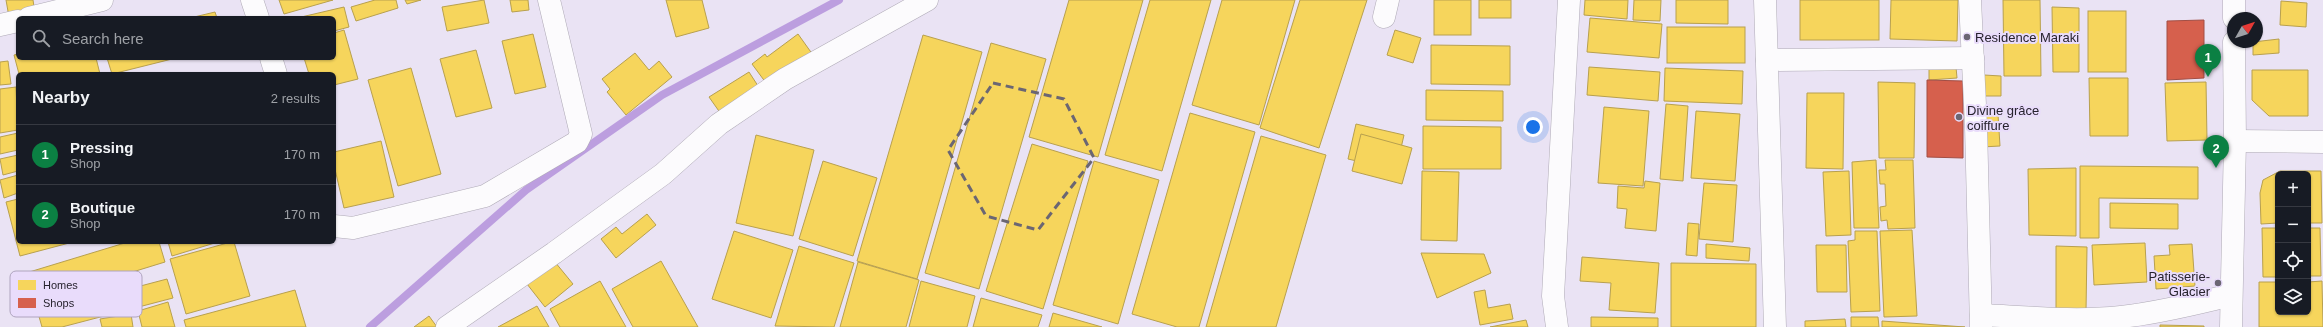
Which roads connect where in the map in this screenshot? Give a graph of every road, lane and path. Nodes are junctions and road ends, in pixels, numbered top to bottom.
1 (102, 0) edge
2 (252, 0) edge
3 (549, 0) edge
4 (927, 0) edge
5 (1569, 0) edge
6 (1765, 0) edge
7 (1970, 0) edge
8 (2234, 0) edge
9 (2234, 12) edge
10 (37, 16) edge
11 (257, 16) edge
12 (16, 21) edge
13 (0, 25) edge
14 (2234, 48) edge
15 (1973, 58) junction
16 (272, 60) edge
17 (1767, 60) junction
18 (275, 72) edge
19 (2235, 141) junction
20 (2323, 142) edge
21 (336, 226) edge
22 (2231, 295) junction
23 (1981, 321) edge
24 (447, 327) edge
25 (1557, 327) edge
26 (1775, 327) edge
27 (2231, 327) edge

1 - 10 street
2 - 11 street
3 - 21 street
4 - 24 street
5 - 25 street
6 - 17 street
7 - 15 street
8 - 9 street
12 - 13 street
14 - 19 street
15 - 17 street
15 - 23 street
16 - 18 street
17 - 26 street
19 - 20 street
19 - 22 street
22 - 23 street
22 - 27 street

